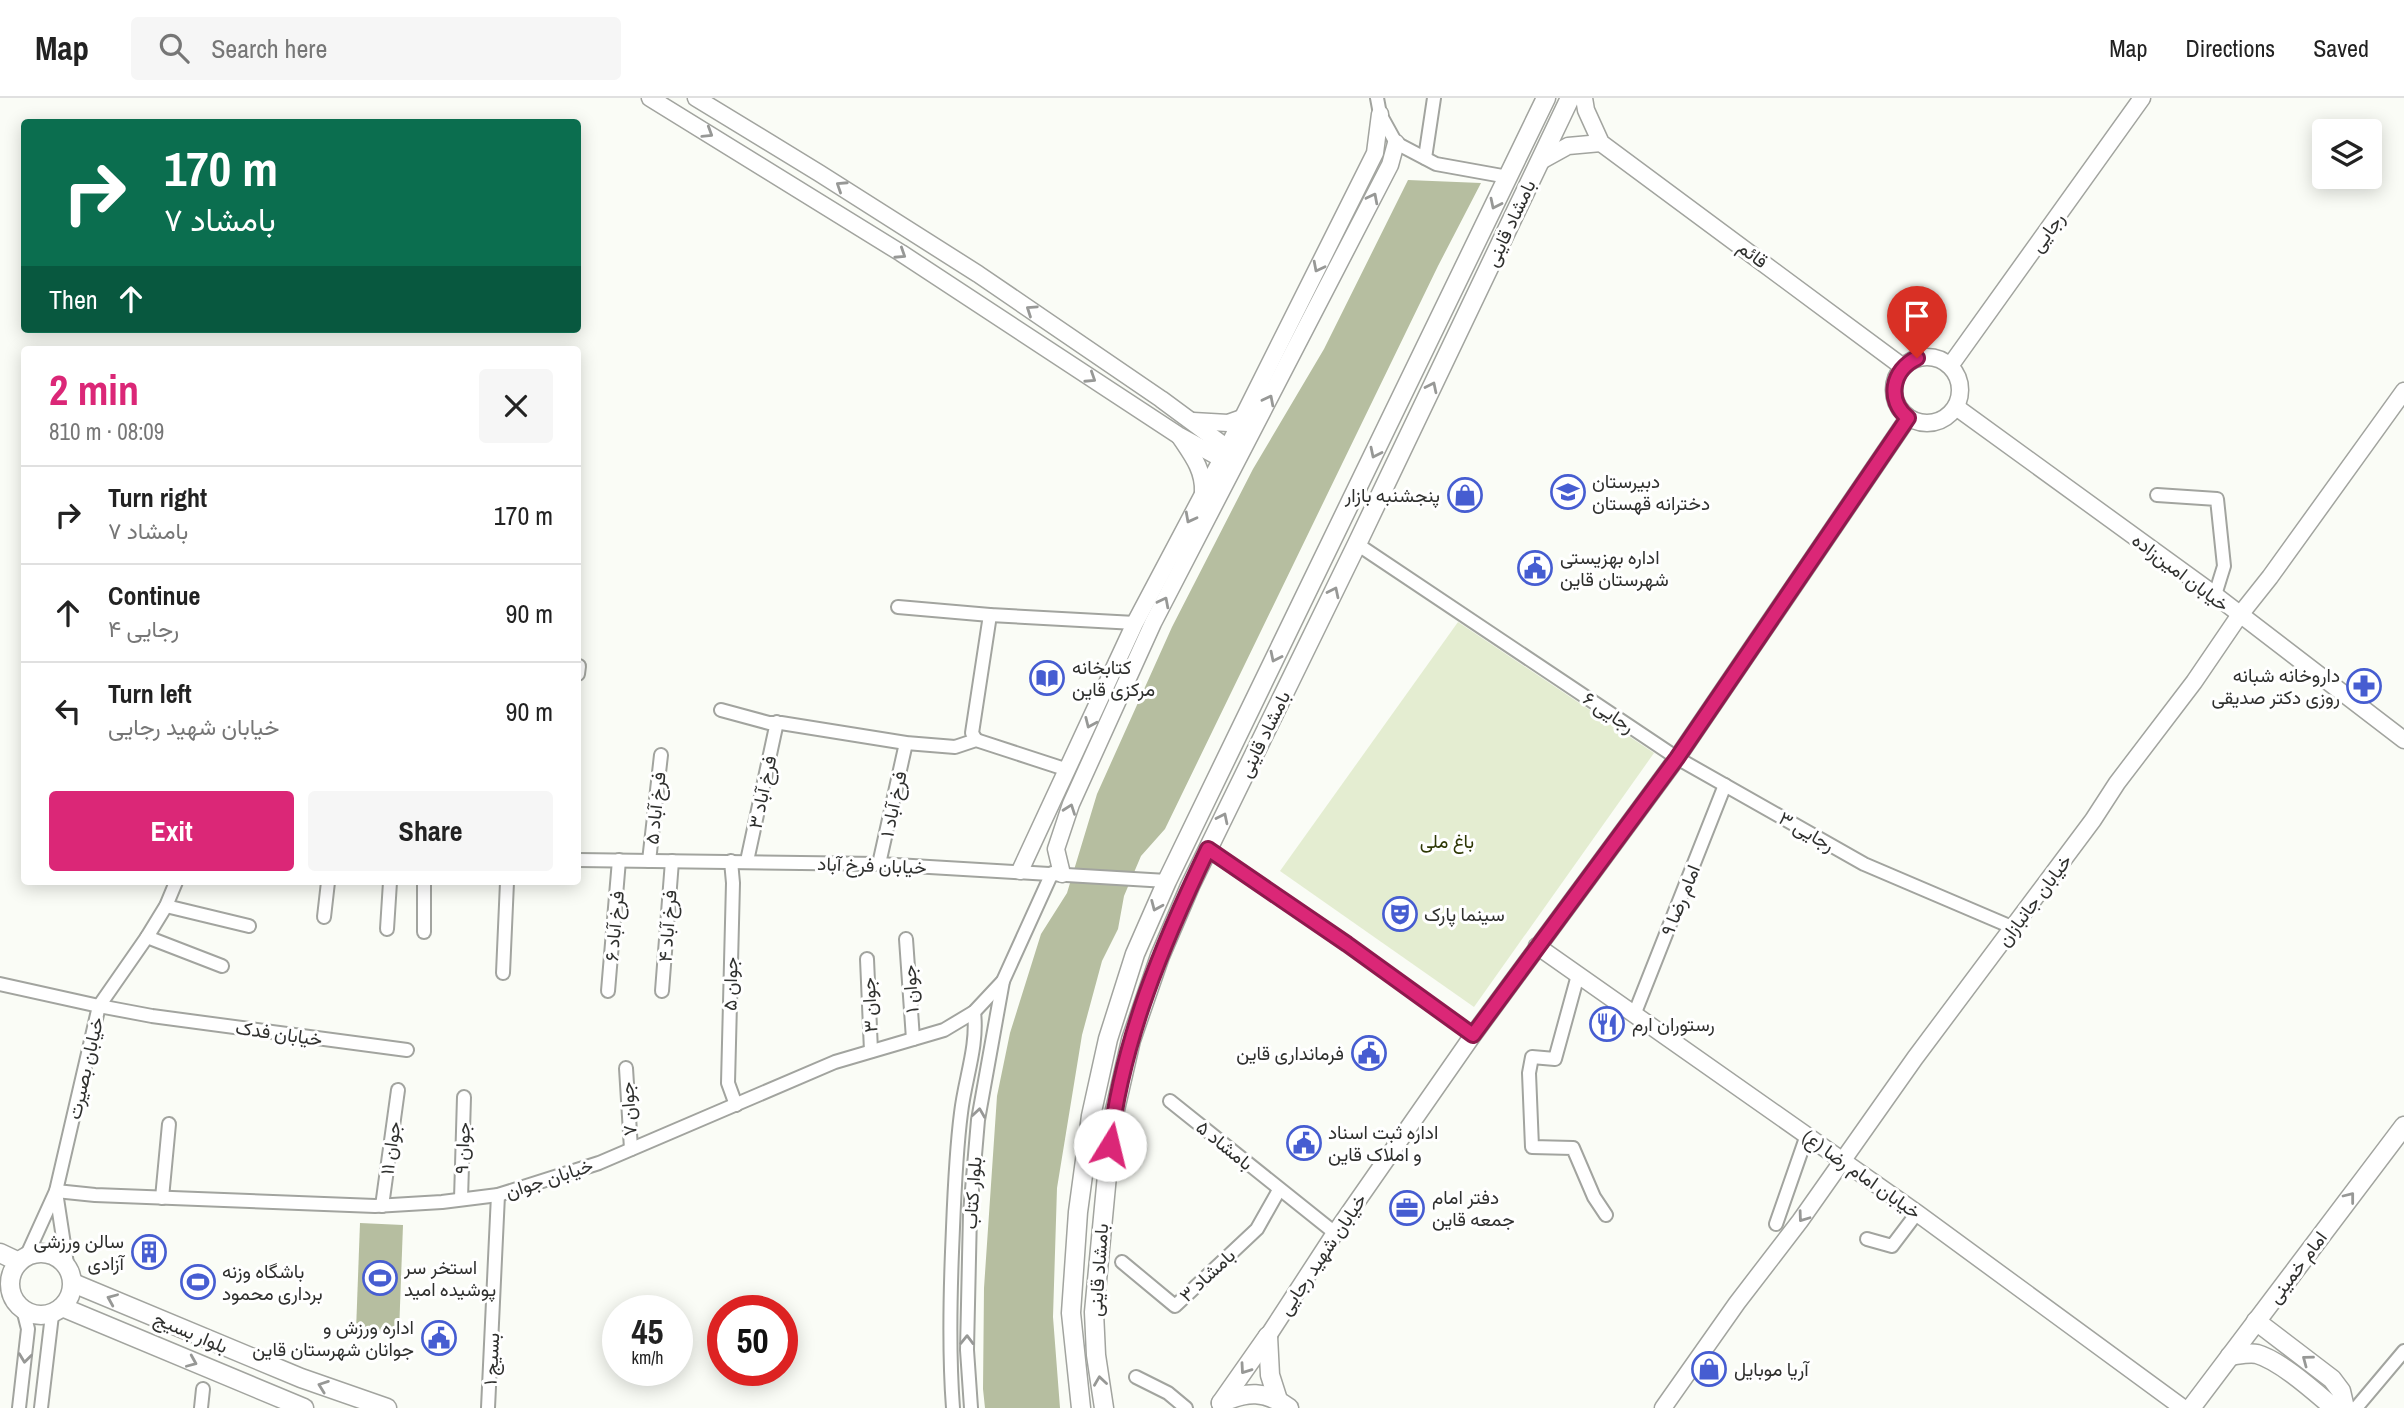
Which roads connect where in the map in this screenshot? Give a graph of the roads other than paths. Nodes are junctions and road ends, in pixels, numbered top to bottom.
1 (650, 98) edge
2 (696, 98) edge
3 (1434, 98) edge
4 (1546, 98) edge
5 (1570, 98) edge
6 (1584, 98) edge
7 (2142, 98) edge
8 (1378, 106) edge
9 (1396, 143) junction
10 (1601, 143) junction
11 (1425, 158) junction
12 (1539, 162) junction
13 (1508, 177) junction
14 (1950, 366) junction
15 (1903, 367) junction
16 (2404, 391) edge
17 (1956, 407) junction
18 (1394, 414) junction
19 (1242, 418) junction
20 (1908, 418) junction
21 (1192, 421) junction
22 (1414, 423) junction
23 (1178, 435) junction
24 (1231, 457) junction
25 (1203, 492) junction
26 (2157, 495) dead end
27 (1357, 544) junction
28 (2215, 596) junction
29 (898, 607) dead end
30 (990, 615) junction
31 (2239, 616) junction
32 (1135, 623) junction
33 (721, 710) dead end
34 (777, 722) junction
35 (976, 740) junction
36 (2404, 740) edge
37 (906, 743) junction
38 (661, 755) dead end
39 (1677, 758) junction
40 (1068, 770) junction
41 (1725, 785) junction
42 (1208, 849) junction
43 (581, 860) edge
44 (619, 860) junction
45 (649, 861) junction
46 (672, 861) junction
47 (731, 861) junction
48 (747, 861) junction
49 (879, 864) junction
50 (1020, 872) junction
51 (1057, 874) junction
52 (1167, 881) junction
53 (175, 885) edge
54 (328, 885) edge
55 (390, 885) edge
56 (424, 885) edge
57 (507, 885) edge
58 (166, 906) junction
59 (324, 918) dead end
60 (249, 926) dead end
61 (2014, 928) junction
62 (387, 929) dead end
63 (424, 932) dead end
64 (147, 937) junction
65 (906, 939) dead end
66 (1537, 946) junction
67 (867, 959) dead end
68 (222, 966) dead end
69 (503, 973) dead end
70 (1578, 975) junction
71 (1003, 981) junction
72 (0, 984) edge
73 (608, 991) dead end
74 (662, 991) dead end
75 (99, 1006) junction
76 (974, 1012) junction
77 (1634, 1015) junction
78 (1473, 1035) junction
79 (914, 1039) junction
80 (407, 1050) dead end
81 (871, 1051) junction
82 (626, 1068) dead end
83 (398, 1090) dead end
84 (464, 1097) dead end
85 (1170, 1101) dead end
86 (736, 1105) junction
87 (169, 1124) dead end
88 (2404, 1126) edge
89 (1807, 1136) junction
90 (631, 1149) junction
91 (1843, 1161) junction
92 (1279, 1190) junction
93 (56, 1191) junction
94 (498, 1195) junction
95 (162, 1198) junction
96 (461, 1199) junction
97 (382, 1206) junction
98 (1917, 1213) junction
99 (1606, 1215) dead end
100 (1776, 1224) dead end
101 (1335, 1233) junction
102 (1867, 1239) dead end
103 (0, 1253) edge
104 (22, 1259) junction
105 (1122, 1262) dead end
106 (66, 1264) junction
107 (73, 1283) junction
108 (4, 1284) edge
109 (23, 1309) junction
110 (57, 1311) junction
111 (2256, 1321) junction
112 (1268, 1336) junction
113 (2404, 1351) edge
114 (1096, 1355) junction
115 (1075, 1356) junction
116 (2230, 1356) junction
117 (1136, 1377) dead end
118 (204, 1389) dead end
119 (1283, 1404) edge
120 (1219, 1406) edge
121 (19, 1408) edge
122 (41, 1408) edge
123 (201, 1408) edge
124 (304, 1408) edge
125 (387, 1408) edge
126 (488, 1408) edge
127 (953, 1408) edge
128 (971, 1408) edge
129 (1081, 1408) edge
130 (1104, 1408) edge
131 (1186, 1408) edge
132 (1663, 1408) edge
133 (2183, 1408) edge
134 (2191, 1408) edge
135 (2334, 1408) edge
136 (2345, 1408) edge
137 (2356, 1408) edge

1 -> 23 street
21 -> 2 street
3 - 11 street
4 - 13 main road, بامشاد قاینی
5 - 12 main road, بامشاد قاینی
6 - 10 street, قائم
7 - 14 street, رجایی
8 - 9 street
8 -> 19 street
9 - 11 street
24 -> 9 street
10 - 12 street
10 - 15 street, قائم
11 - 13 street
22 -> 12 main road, بامشاد قاینی
13 -> 18 main road, بامشاد قاینی
14 - 15 street
14 - 17 street
15 - 20 street
16 - 31 street, خیابان جانبازان
17 - 20 street
17 - 28 street, خیابان امین‌زاده
18 - 22 main road
18 -> 52 main road, بامشاد قاینی
19 - 21 street
19 - 24 street
20 - 39 street, خیابان شهید رجایی
21 - 24 street
22 - 27 main road, بامشاد قاینی
23 - 24 street
23 - 25 street
24 - 25 street
51 -> 24 street
25 -> 32 street
26 - 28 street
27 - 39 street, رجایی ۶
42 -> 27 main road, بامشاد قاینی
28 - 31 street, خیابان امین‌زاده
29 - 30 street
30 - 32 street
30 - 35 street
31 - 36 street, خیابان امین‌زاده
31 - 61 street, خیابان جانبازان
32 -> 40 street
33 - 34 street
34 - 37 street
34 - 48 street, فرخ آباد ۳
35 - 37 street
35 - 40 street
37 - 49 street, فرخ آباد ۱
38 - 45 street, فرخ آباد ۵
39 - 41 street, رجایی ۳
39 - 66 street, خیابان شهید رجایی
40 - 50 street
41 - 61 street, رجایی ۳
41 - 77 street, امام رضا ۹
42 - 78 street
42 - 114 main road, بامشاد قاینی
43 - 44 street, خیابان فرخ آباد
44 - 45 street, خیابان فرخ آباد
44 - 73 street, فرخ آباد ۶
45 - 46 street, خیابان فرخ آباد
46 - 47 street, خیابان فرخ آباد
46 - 74 street, فرخ آباد ۴
47 - 48 street, خیابان فرخ آباد
47 - 86 street, جوان ۵
48 - 49 street, خیابان فرخ آباد
49 - 50 street, خیابان فرخ آباد
50 - 51 street, خیابان فرخ آباد
51 - 52 street, خیابان فرخ آباد
51 - 71 street
52 -> 115 main road, بامشاد قاینی
53 - 58 street, خیابان بصیرت
54 - 59 street
55 - 62 street
56 - 63 street
57 - 69 street
58 - 60 street
58 - 64 street, خیابان بصیرت
61 - 91 street, خیابان جانبازان
64 - 68 street
64 - 75 street, خیابان بصیرت
65 - 79 street, جوان ۱
66 - 70 street, خیابان امام رضا (ع)
66 - 78 street, خیابان شهید رجایی
67 - 81 street, جوان ۳
70 - 77 street, خیابان امام رضا (ع)
70 - 99 street
71 - 76 street, خیابان جوان
128 -> 71 street, بلوار کتاب
72 - 75 street
75 - 80 street, خیابان فدک
75 - 93 street, خیابان بصیرت
76 - 79 street, خیابان جوان
76 - 127 street, بلوار کتاب
77 - 89 street, خیابان امام رضا (ع)
78 - 101 street, خیابان شهید رجایی
79 - 81 street, خیابان جوان
81 - 86 street, خیابان جوان
82 - 90 street, جوان ۷
83 - 97 street, جوان ۱۱
84 - 96 street, جوان ۹
85 - 92 street, بامشاد ۵
86 - 90 street, خیابان جوان
87 - 95 street
111 -> 88 main road, امام خمینی
89 - 91 street, خیابان امام رضا (ع)
89 - 100 street
90 - 94 street, خیابان جوان
91 - 98 street, خیابان امام رضا (ع)
91 -> 132 street, خیابان جانبازان
92 - 101 street, بامشاد ۵
92 - 105 street, بامشاد ۳
93 - 95 street, خیابان جوان
93 - 104 street
93 - 106 street
94 - 96 street, خیابان جوان
94 - 126 street, بسیج ۱
95 - 97 street, خیابان جوان
96 - 97 street, خیابان جوان
98 - 102 street
98 - 133 street, خیابان امام رضا (ع)
101 - 112 street, خیابان شهید رجایی
103 - 104 main road
104 - 106 main road
104 - 108 main road
106 - 107 main road
107 - 110 main road
125 -> 107 main road, بلوار بسیج
108 - 109 main road
109 - 110 main road
109 -> 121 street
110 - 122 street
110 -> 124 main road, بلوار بسیج
111 - 116 main road, امام خمینی
136 -> 111 main road
112 - 119 main road
112 -> 120 main road
113 - 137 street
114 - 115 main road
130 -> 114 main road, بامشاد قاینی
115 - 129 main road, بامشاد قاینی
116 - 134 main road, امام خمینی
116 - 135 main road
117 - 131 street
118 - 123 street
119 - 120 main road

